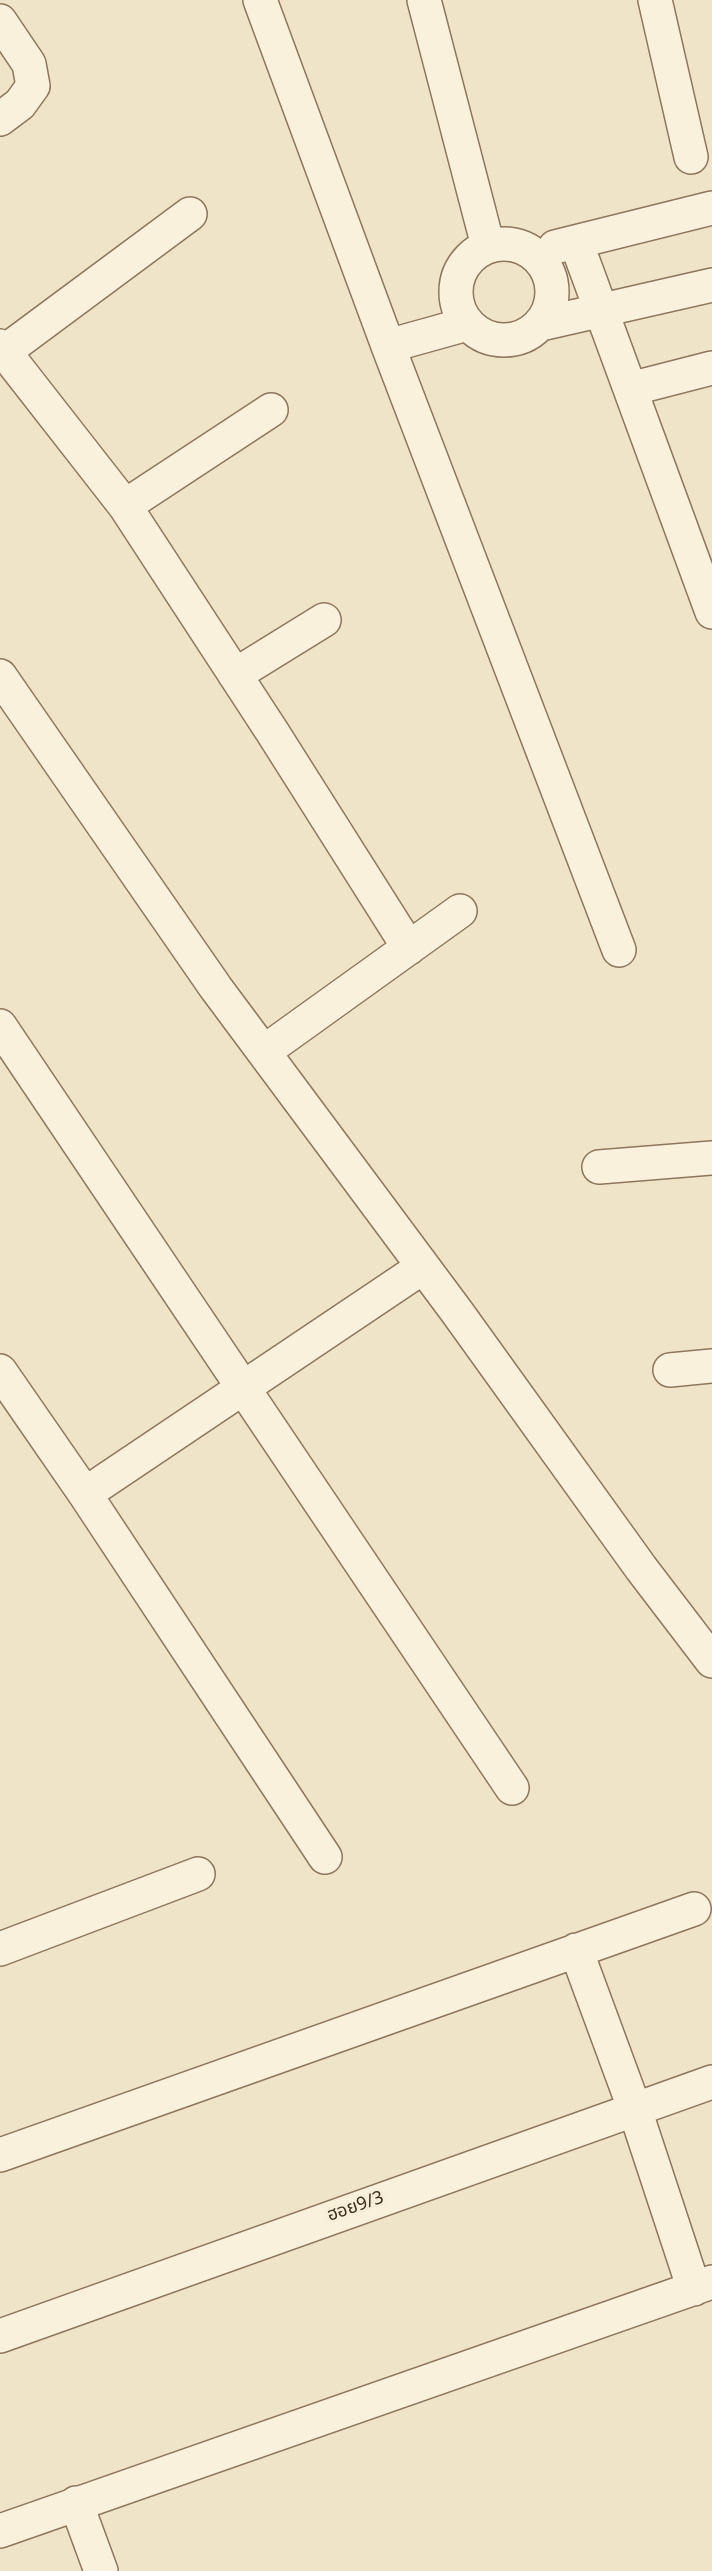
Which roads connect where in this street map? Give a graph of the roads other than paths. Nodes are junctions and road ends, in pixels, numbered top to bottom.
1 (260, 0) edge
2 (424, 0) edge
3 (656, 0) edge
4 (0, 21) edge
5 (0, 118) edge
6 (691, 157) dead end
7 (712, 208) edge
8 (190, 214) dead end
9 (576, 242) junction
10 (488, 246) junction
11 (533, 253) junction
12 (712, 285) edge
13 (602, 310) junction
14 (467, 324) junction
15 (541, 324) junction
16 (388, 346) junction
17 (2, 349) edge
18 (712, 368) edge
19 (630, 389) junction
20 (271, 410) dead end
21 (125, 506) junction
22 (703, 561) edge
23 (712, 612) edge
24 (324, 620) dead end
25 (235, 675) junction
26 (0, 676) edge
27 (460, 911) dead end
28 (409, 948) junction
29 (619, 950) dead end
30 (0, 1026) edge
31 (265, 1052) junction
32 (712, 1158) edge
33 (600, 1167) dead end
34 (423, 1267) junction
35 (712, 1366) edge
36 (670, 1370) dead end
37 (0, 1371) edge
38 (244, 1387) junction
39 (85, 1494) junction
40 (712, 1661) edge
41 (512, 1788) dead end
42 (325, 1857) dead end
43 (198, 1874) dead end
44 (694, 1909) dead end
45 (0, 1949) edge
46 (576, 1950) junction
47 (712, 2082) edge
48 (634, 2110) junction
49 (0, 2155) edge
50 (703, 2286) edge
51 (0, 2336) edge
52 (76, 2502) junction
53 (0, 2531) edge
54 (100, 2571) edge

1 - 16 street
2 - 10 street
3 - 6 street
4 - 5 street
7 - 9 street
8 - 17 street
9 - 11 street
9 - 13 street
10 - 11 street
10 - 14 street
11 - 15 street
12 - 13 street
13 - 15 street
13 - 19 street
14 - 15 street
14 - 16 street
16 - 29 street
17 - 21 street
18 - 19 street
19 - 22 street
20 - 21 street
21 - 25 street
22 - 23 street
24 - 25 street
25 - 28 street
26 - 31 street
27 - 28 street
28 - 31 street
30 - 38 street
31 - 34 street
32 - 33 street
34 - 38 street
34 - 40 street
35 - 36 street
37 - 39 street
38 - 39 street
38 - 41 street
39 - 42 street
43 - 45 street
44 - 46 street
46 - 48 street
46 - 49 street
47 - 48 street, ฮอย9/3
48 - 50 street
48 - 51 street, ฮอย9/3
50 - 52 street
52 - 53 street
52 - 54 street

